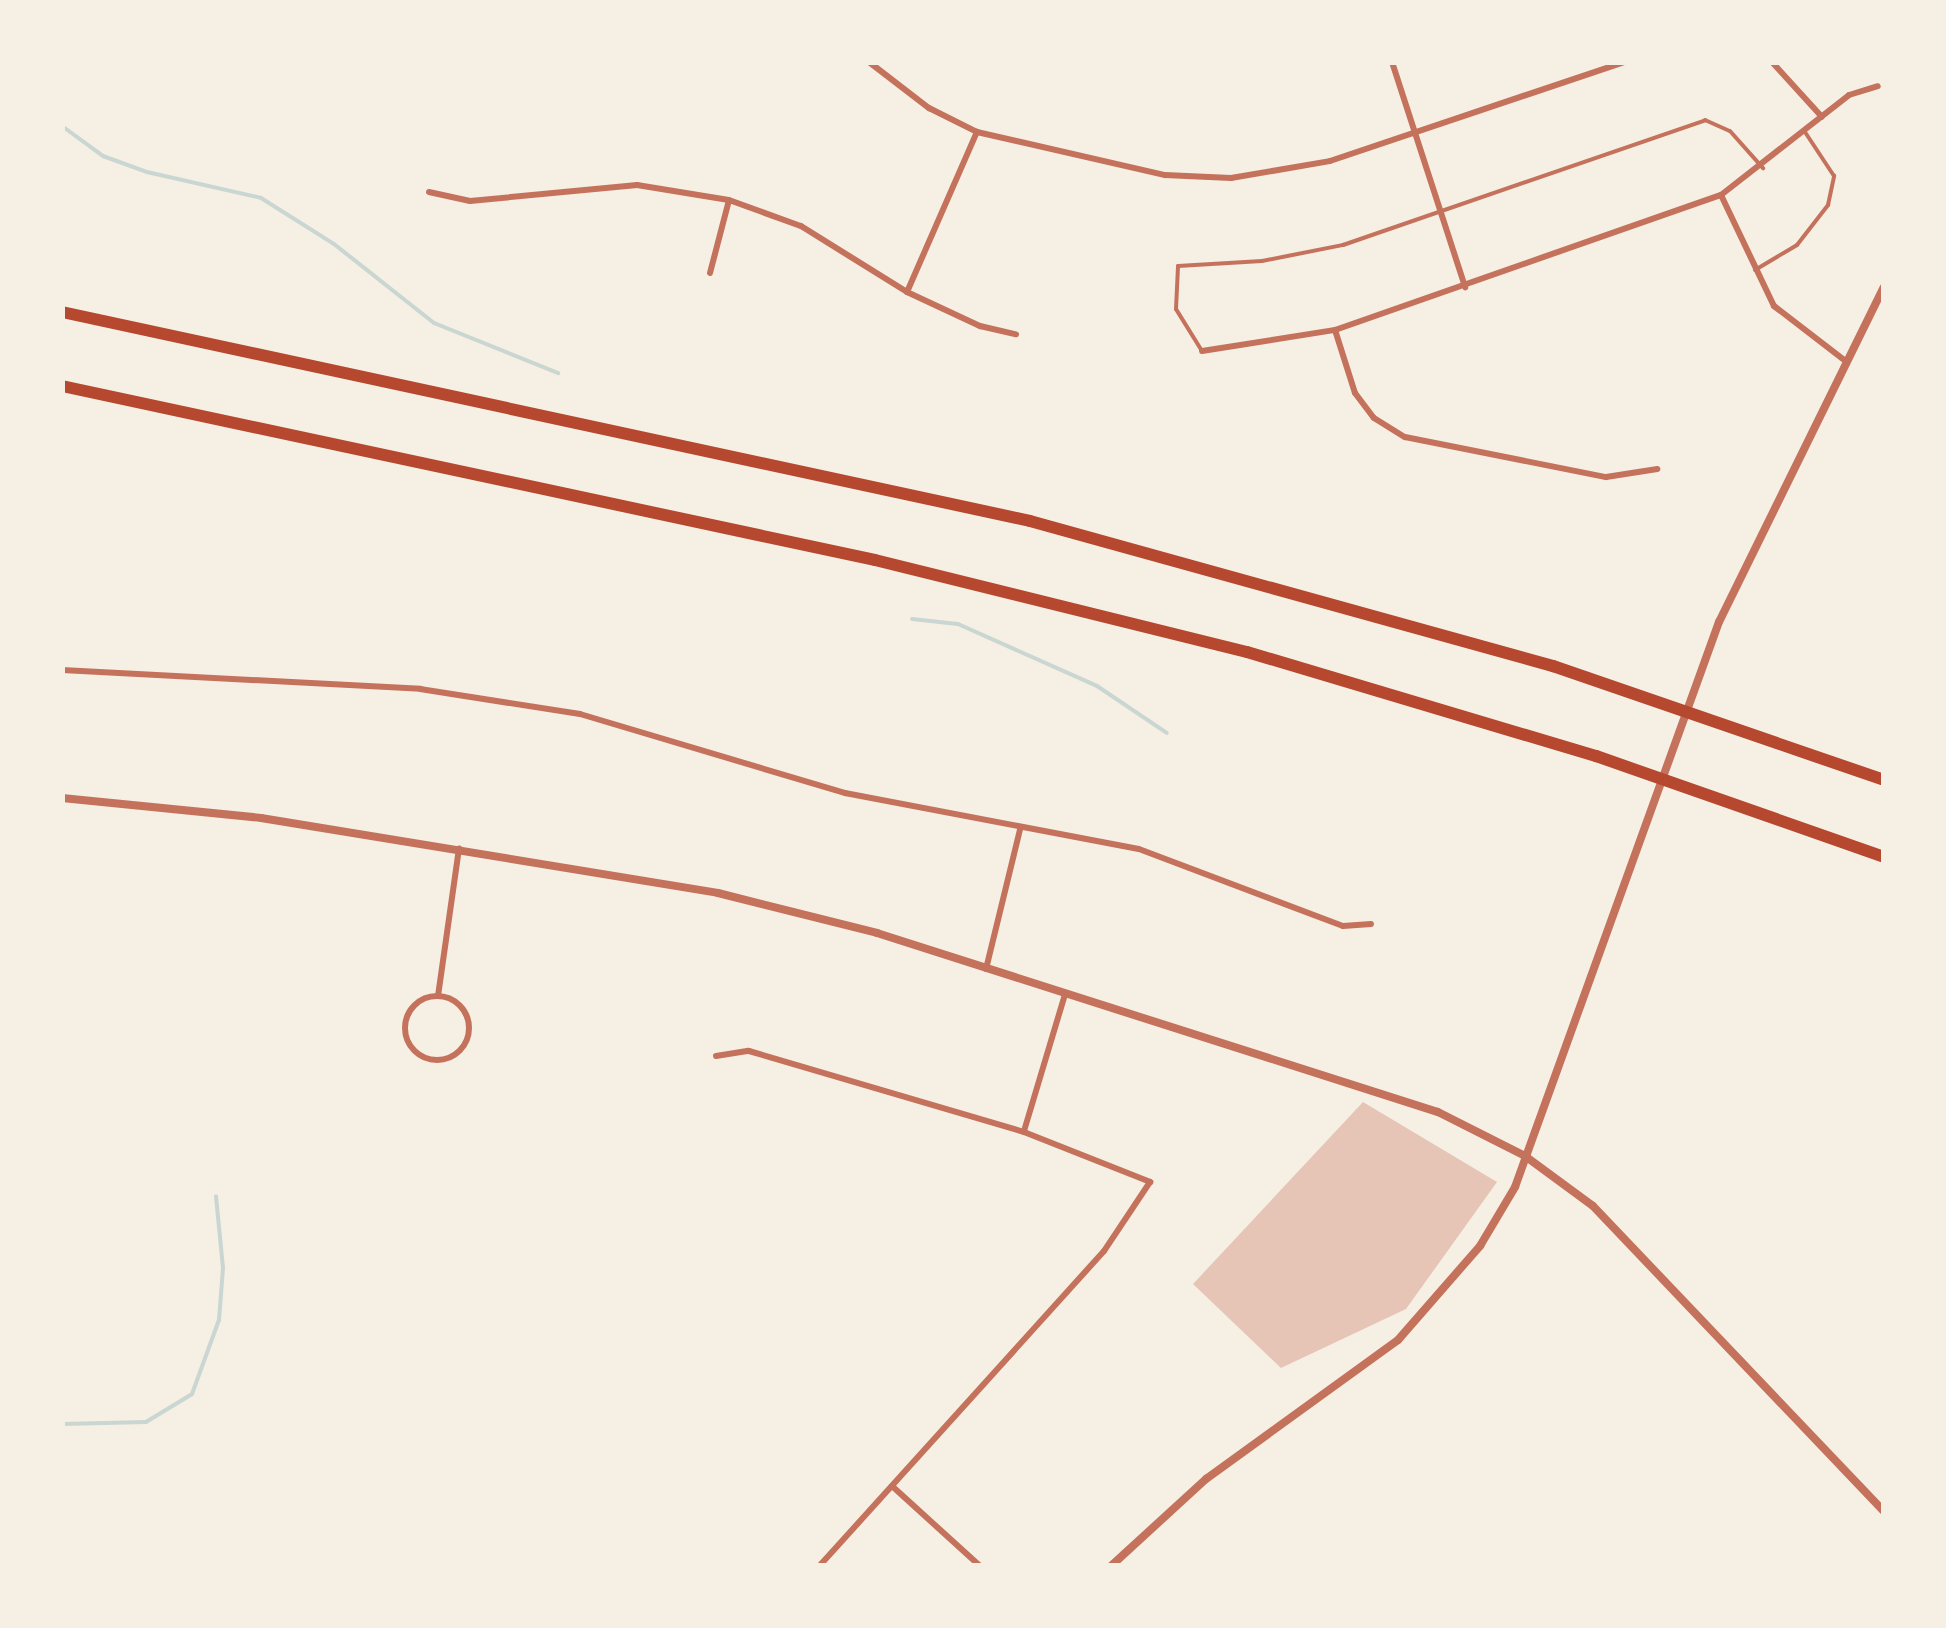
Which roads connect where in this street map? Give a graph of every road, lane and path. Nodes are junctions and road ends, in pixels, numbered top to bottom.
1 (869, 62) edge
2 (1392, 62) edge
3 (1625, 62) edge
4 (1772, 62) edge
5 (1878, 86) dead end
6 (1822, 117) junction
7 (977, 132) junction
8 (1804, 132) junction
9 (1416, 134) junction
10 (1763, 168) junction
11 (429, 192) dead end
12 (1721, 195) junction
13 (730, 200) junction
14 (1441, 213) junction
15 (1755, 270) junction
16 (710, 273) dead end
17 (1465, 286) junction
18 (1884, 286) edge
19 (907, 292) junction
20 (62, 312) edge
21 (1336, 330) junction
22 (1016, 334) dead end
23 (1202, 350) joint
24 (1844, 360) junction
25 (62, 386) edge
26 (1657, 470) dead end
27 (62, 670) edge
28 (1884, 780) edge
29 (62, 798) edge
30 (1020, 829) junction
31 (460, 847) junction
32 (1884, 857) edge
33 (1371, 924) dead end
34 (986, 970) junction
35 (1065, 994) junction
36 (438, 996) junction
37 (716, 1056) dead end
38 (1024, 1132) junction
39 (1525, 1156) junction
40 (892, 1486) junction
41 (1884, 1512) edge
42 (820, 1566) edge
43 (980, 1566) edge
44 (1112, 1566) edge

1 - 7 street
2 - 9 street
3 - 9 street
4 - 6 street
5 - 6 street
6 - 8 street
7 - 9 street
7 - 19 street
8 - 10 street
8 - 15 lane
9 - 14 street
10 - 12 street
10 - 14 lane
11 - 13 street
12 - 15 street
12 - 17 street
13 - 16 street
13 - 19 street
14 - 17 street
14 - 23 lane
15 - 24 street
17 - 21 street
18 - 24 street
19 - 22 street
20 - 28 highway
21 - 23 street
21 - 26 street
24 - 39 street
25 - 32 highway
27 - 30 street
29 - 31 street
30 - 33 street
30 - 34 street
31 - 34 street
31 - 36 street
34 - 35 street
35 - 38 street
35 - 39 street
36 - 36 street
37 - 38 street
38 - 40 street
39 - 41 street
39 - 44 street
40 - 42 street
40 - 43 street

